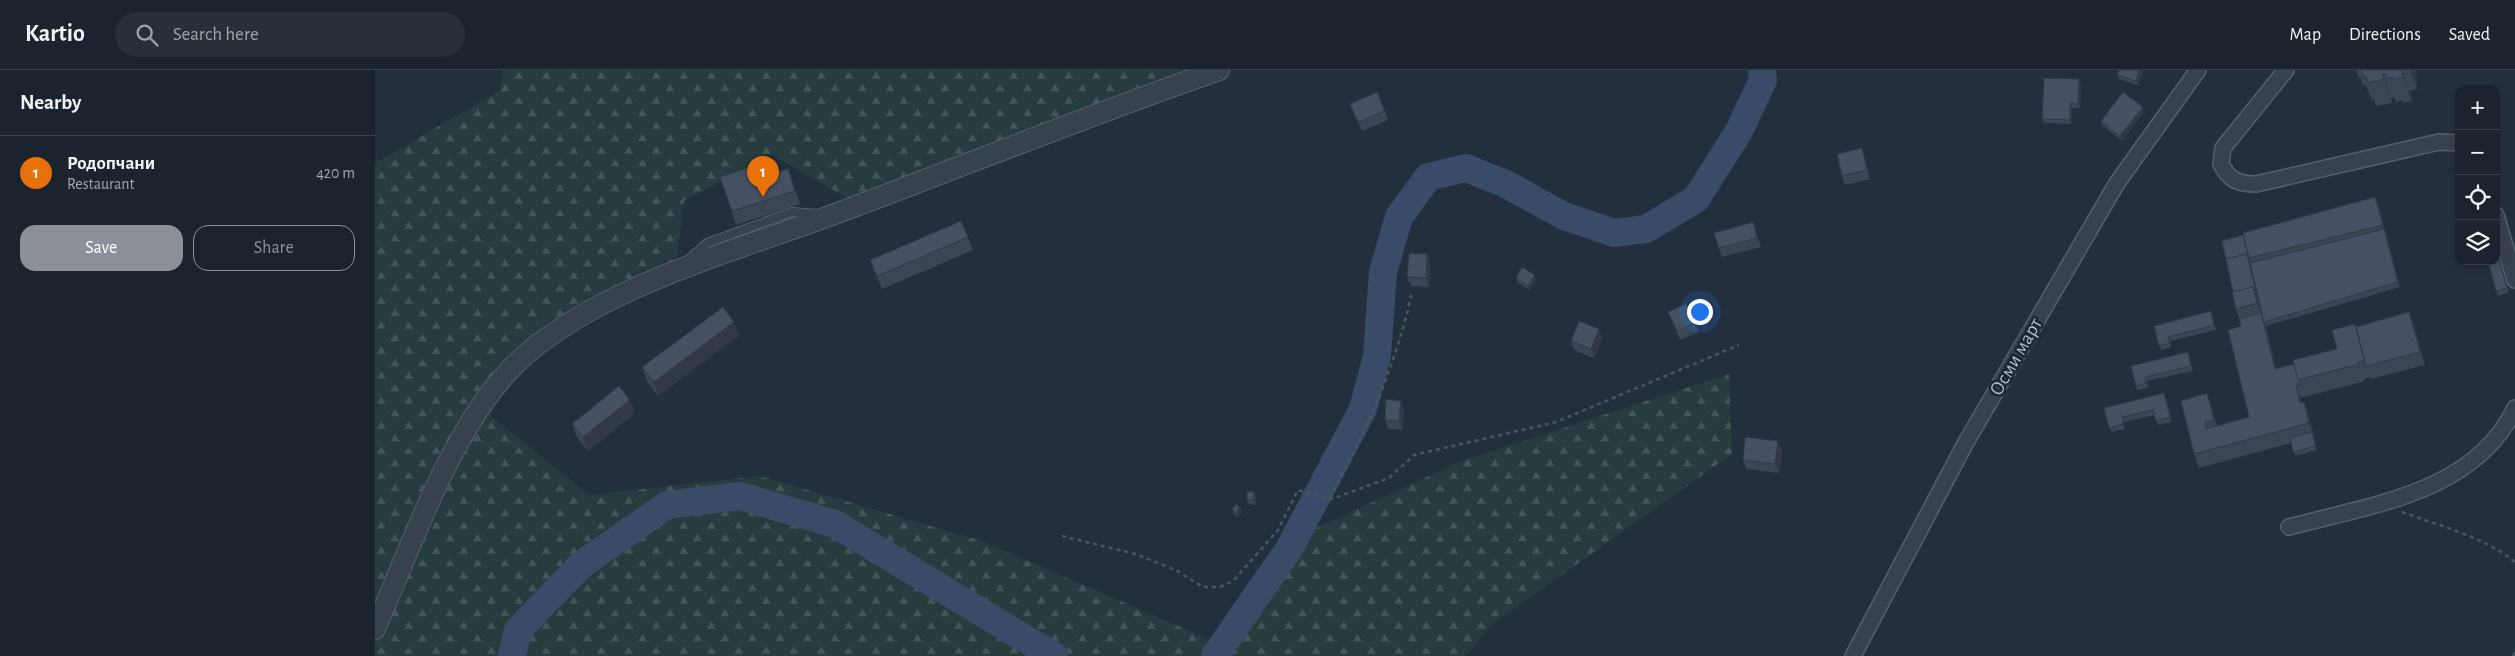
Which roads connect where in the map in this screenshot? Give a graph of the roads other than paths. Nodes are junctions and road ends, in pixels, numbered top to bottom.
1 (1219, 70) edge
2 (2198, 70) edge
3 (2286, 70) edge
4 (2455, 143) edge
5 (2497, 220) edge
6 (2515, 280) edge
7 (2515, 408) edge
8 (2289, 527) dead end
9 (375, 629) edge
10 (1853, 656) edge

1 - 9 street
2 - 10 street, Осми март
3 - 4 street
5 - 6 street
7 - 8 street

